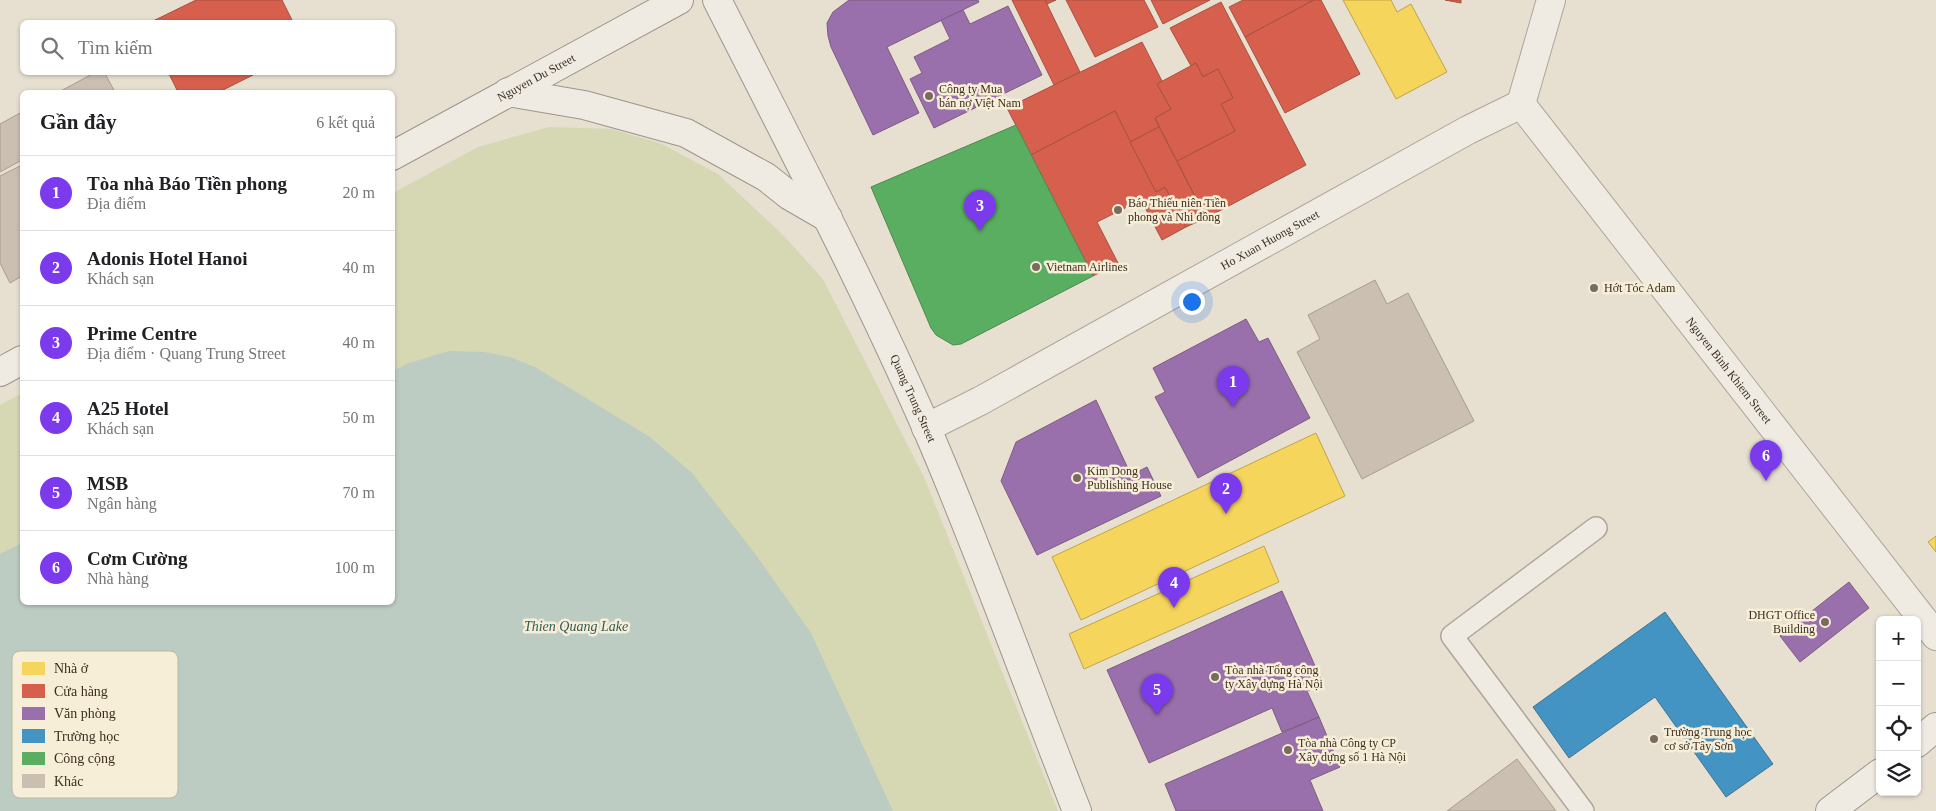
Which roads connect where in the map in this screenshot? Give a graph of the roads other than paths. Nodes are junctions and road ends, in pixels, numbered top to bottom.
1 (679, 0) edge
2 (717, 0) edge
3 (1551, 0) edge
4 (508, 92) junction
5 (1521, 104) junction
6 (395, 154) edge
7 (828, 218) junction
8 (20, 361) edge
9 (0, 372) edge
10 (926, 428) junction
11 (1596, 528) dead end
12 (1936, 636) edge
13 (1936, 727) edge
14 (1921, 740) edge
15 (1876, 775) edge
16 (1077, 811) edge
17 (1583, 811) edge
18 (1830, 811) edge

1 - 4 street, Nguyen Du Street
2 - 7 street, Quang Trung Street
3 - 5 street
4 - 6 street, Nguyen Du Street
4 - 7 street
5 - 10 street, Ho Xuan Huong Street
5 - 12 street, Nguyen Binh Khiem Street
7 - 10 street, Quang Trung Street
8 - 9 street
10 - 16 street, Quang Trung Street
11 - 17 lane
13 - 14 street
15 - 18 street

